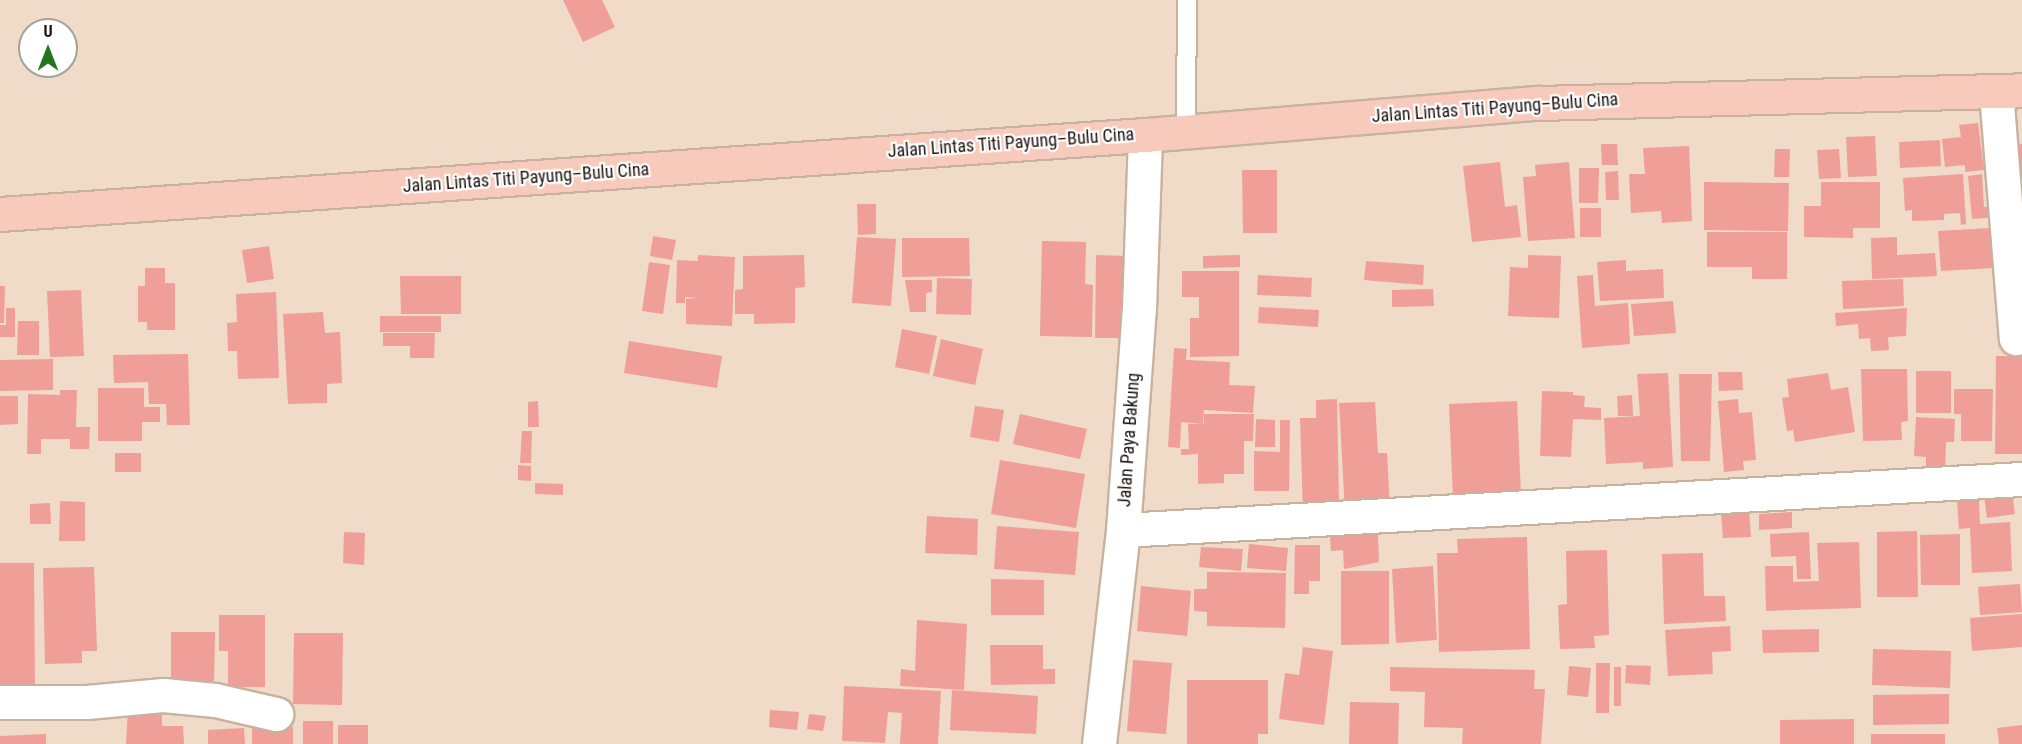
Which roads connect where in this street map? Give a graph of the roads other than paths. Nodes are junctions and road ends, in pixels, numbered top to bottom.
1 (1187, 0) edge
2 (2009, 91) edge
3 (1186, 131) junction
4 (1145, 135) junction
5 (0, 214) edge
6 (2016, 338) dead end
7 (2022, 480) edge
8 (1123, 530) junction
9 (0, 702) edge
10 (276, 714) dead end
11 (1099, 744) edge

1 - 3 lane
2 - 3 main road, Jalan Lintas Titi Payung–Bulu Cina
2 - 6 street
3 - 4 main road, Jalan Lintas Titi Payung–Bulu Cina
4 - 5 main road, Jalan Lintas Titi Payung–Bulu Cina
4 - 8 street, Jalan Paya Bakung
7 - 8 street
8 - 11 street, Jalan Paya Bakung
9 - 10 street

